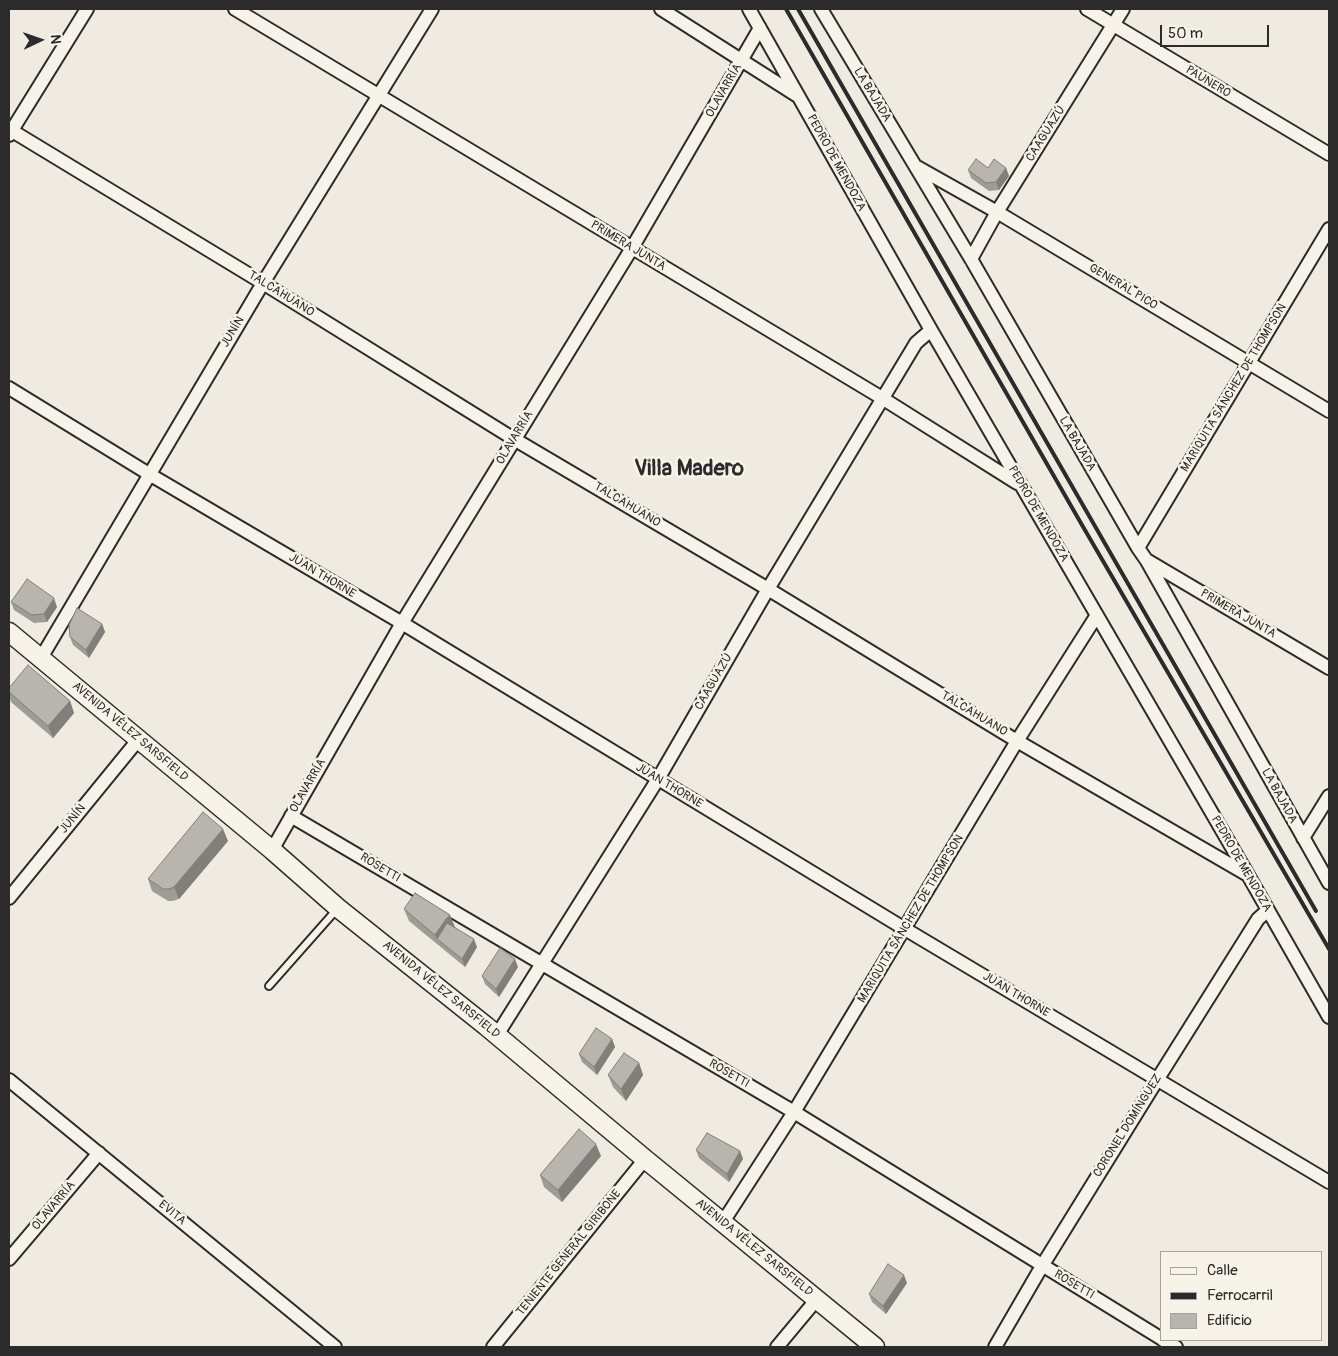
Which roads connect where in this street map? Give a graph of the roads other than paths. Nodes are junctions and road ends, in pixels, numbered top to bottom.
1 (87, 9) edge
2 (235, 9) edge
3 (432, 9) edge
4 (661, 9) edge
5 (749, 9) edge
6 (821, 9) edge
7 (1087, 9) edge
8 (1123, 9) edge
9 (1113, 24) junction
10 (760, 28) junction
11 (743, 59) junction
12 (379, 94) junction
13 (799, 96) junction
14 (10, 132) edge
15 (1329, 154) edge
16 (915, 166) junction
17 (997, 212) junction
18 (1329, 229) edge
19 (632, 248) junction
20 (970, 260) junction
21 (263, 283) junction
22 (931, 330) junction
23 (1249, 363) junction
24 (9, 388) edge
25 (882, 398) junction
26 (1329, 411) edge
27 (514, 439) junction
28 (149, 474) junction
29 (1020, 484) junction
30 (1138, 548) junction
31 (1147, 561) junction
32 (768, 589) junction
33 (1097, 614) junction
34 (402, 623) junction
35 (9, 632) edge
36 (41, 658) junction
37 (1329, 668) edge
38 (138, 740) junction
39 (1017, 741) junction
40 (658, 779) junction
41 (1329, 796) edge
42 (291, 816) junction
43 (1303, 838) junction
44 (272, 850) junction
45 (1248, 875) junction
46 (1329, 883) edge
47 (9, 898) edge
48 (338, 908) junction
49 (1268, 910) junction
50 (905, 929) junction
51 (541, 964) junction
52 (269, 986) dead end
53 (1329, 1018) edge
54 (497, 1035) junction
55 (9, 1080) edge
56 (1157, 1080) junction
57 (794, 1112) junction
58 (99, 1153) junction
59 (645, 1160) junction
60 (1329, 1182) edge
61 (723, 1222) junction
62 (9, 1260) edge
63 (1042, 1266) junction
64 (816, 1299) junction
65 (1160, 1337) edge
66 (335, 1347) edge
67 (493, 1347) edge
68 (777, 1347) edge
69 (875, 1347) edge
70 (995, 1347) edge

1 - 14 street
2 - 12 street, PRIMERA JUNTA
3 - 12 street, JUNÍN
4 - 11 street
5 - 10 street, PEDRO DE MENDOZA
6 - 16 street, LA BAJADA
7 - 9 street, PAUNERO
8 - 9 street, CAAGUAZÚ
9 - 15 street, PAUNERO
9 - 17 street, CAAGUAZÚ
10 - 11 street, OLAVARRÍA
10 - 13 street, PEDRO DE MENDOZA
11 - 13 street
11 - 19 street, OLAVARRÍA
12 - 19 street, PRIMERA JUNTA
12 - 21 street, JUNÍN
13 - 22 street, PEDRO DE MENDOZA
14 - 21 street, TALCAHUANO
16 - 17 street, GENERAL PICO
16 - 20 street, LA BAJADA
17 - 20 street, CAAGUAZÚ
17 - 23 street, GENERAL PICO
18 - 23 street, MARIQUITA SÁNCHEZ DE THOMPSON
19 - 25 street, PRIMERA JUNTA
19 - 27 street, OLAVARRÍA
20 - 30 street, LA BAJADA
21 - 27 street, TALCAHUANO
21 - 28 street, JUNÍN
22 - 25 street, CAAGUAZÚ
22 - 29 street, PEDRO DE MENDOZA
23 - 26 street, GENERAL PICO
23 - 30 street, MARIQUITA SÁNCHEZ DE THOMPSON
24 - 28 street, JUAN THORNE
25 - 29 street, PRIMERA JUNTA
25 - 32 street, CAAGUAZÚ
27 - 32 street, TALCAHUANO
27 - 34 street, OLAVARRÍA
28 - 34 street, JUAN THORNE
28 - 36 street, JUNÍN
29 - 33 street, PEDRO DE MENDOZA
30 - 31 street, LA BAJADA
31 - 37 street, PRIMERA JUNTA
31 - 43 street, LA BAJADA
32 - 39 street, TALCAHUANO
32 - 40 street, CAAGUAZÚ
33 - 39 street, MARIQUITA SÁNCHEZ DE THOMPSON
33 - 45 street, PEDRO DE MENDOZA
34 - 40 street, JUAN THORNE
34 - 42 street, OLAVARRÍA
35 - 36 main road, AVENIDA VÉLEZ SARSFIELD
36 - 38 main road, AVENIDA VÉLEZ SARSFIELD
38 - 44 main road, AVENIDA VÉLEZ SARSFIELD
38 - 47 street, JUNÍN
39 - 45 street, TALCAHUANO
39 - 50 street, MARIQUITA SÁNCHEZ DE THOMPSON
40 - 50 street, JUAN THORNE
40 - 51 street, CAAGUAZÚ
41 - 43 street
42 - 44 street, OLAVARRÍA
42 - 51 street, ROSETTI
43 - 46 street, LA BAJADA
44 - 48 main road, AVENIDA VÉLEZ SARSFIELD
45 - 49 street, PEDRO DE MENDOZA
48 - 52 lane
48 - 54 main road, AVENIDA VÉLEZ SARSFIELD
49 - 53 street, PEDRO DE MENDOZA
49 - 56 street, CORONEL DOMÍNGUEZ
50 - 56 street, JUAN THORNE
50 - 57 street, MARIQUITA SÁNCHEZ DE THOMPSON
51 - 54 street, CAAGUAZÚ
51 - 57 street, ROSETTI
54 - 59 main road, AVENIDA VÉLEZ SARSFIELD
55 - 58 street, EVITA
56 - 60 street, JUAN THORNE
56 - 63 street, CORONEL DOMÍNGUEZ
57 - 61 street, MARIQUITA SÁNCHEZ DE THOMPSON
57 - 63 street, ROSETTI
58 - 62 street, OLAVARRÍA
58 - 66 street, EVITA
59 - 61 main road, AVENIDA VÉLEZ SARSFIELD
59 - 67 street, TENIENTE GENERAL GIRIBONE
61 - 64 main road, AVENIDA VÉLEZ SARSFIELD
63 - 65 street, ROSETTI
63 - 70 street, CORONEL DOMÍNGUEZ
64 - 68 street
64 - 69 main road, AVENIDA VÉLEZ SARSFIELD

